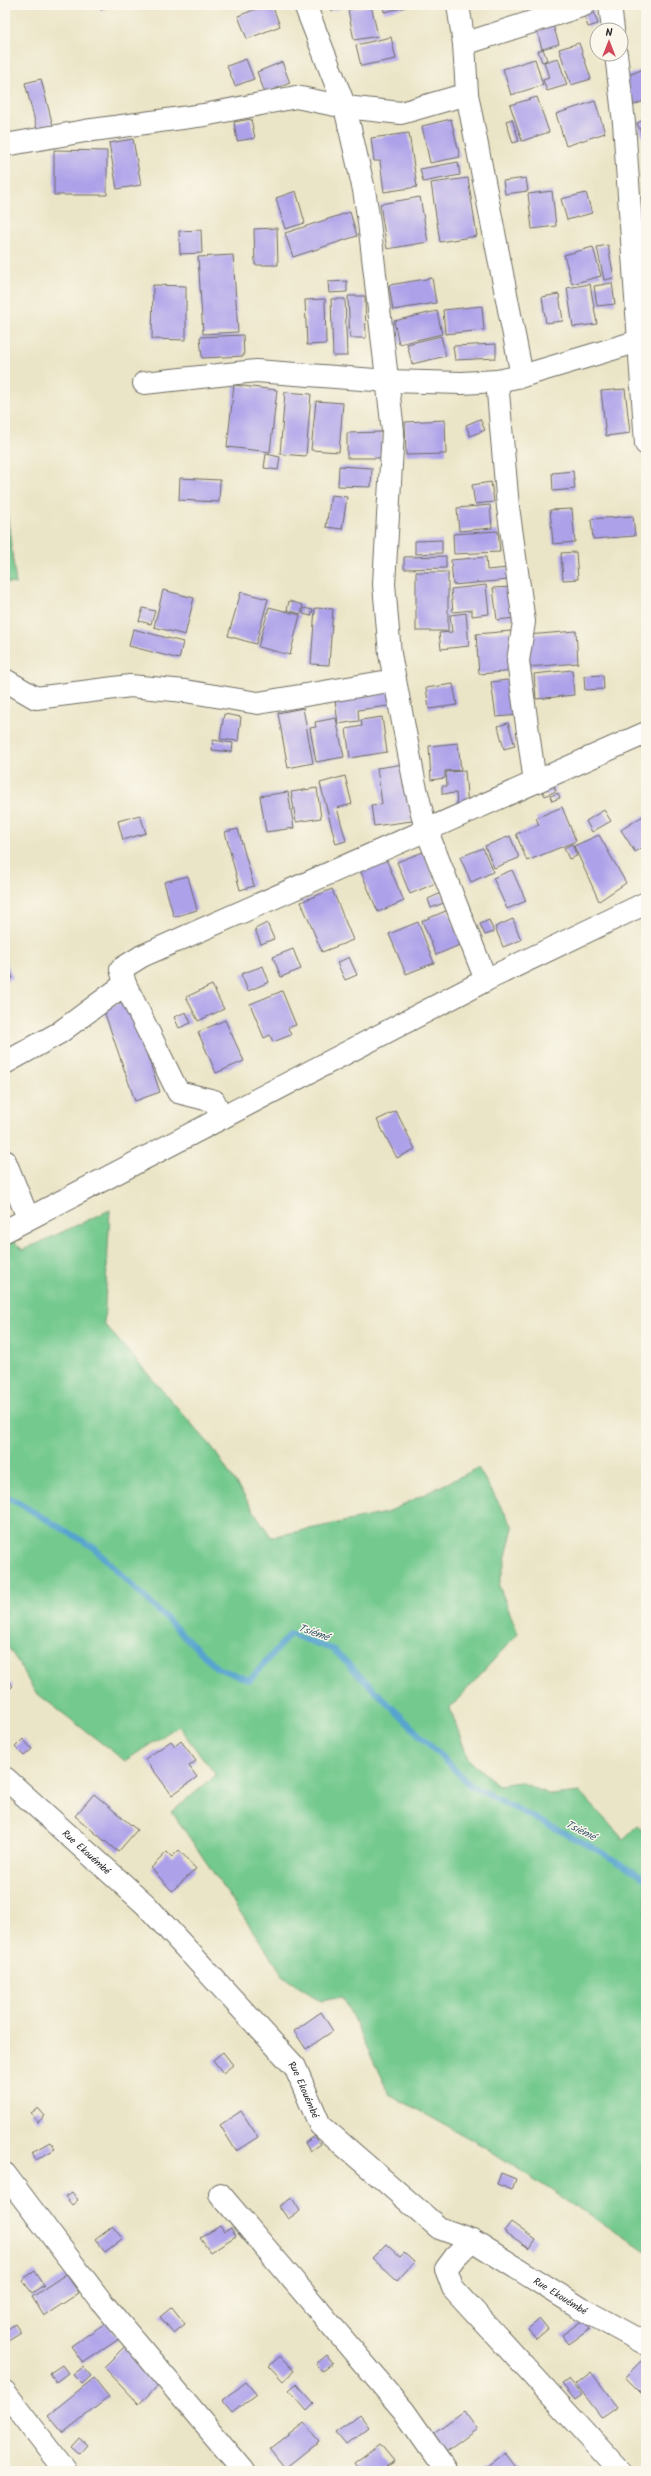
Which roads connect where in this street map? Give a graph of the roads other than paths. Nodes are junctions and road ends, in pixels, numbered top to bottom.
1 (305, 5) edge
2 (458, 5) edge
3 (584, 5) edge
4 (610, 5) edge
5 (612, 22) edge
6 (464, 44) junction
7 (617, 62) edge
8 (467, 94) junction
9 (345, 107) junction
10 (5, 145) edge
11 (643, 340) edge
12 (522, 376) junction
13 (388, 381) junction
14 (497, 381) junction
15 (144, 383) dead end
16 (646, 444) edge
17 (5, 680) edge
18 (395, 680) junction
19 (646, 733) edge
20 (535, 782) junction
21 (426, 829) junction
22 (646, 903) edge
23 (486, 980) junction
24 (125, 984) junction
25 (5, 1063) edge
26 (222, 1118) junction
27 (5, 1161) edge
28 (28, 1218) junction
29 (5, 1231) edge
30 (5, 1778) edge
31 (5, 2174) edge
32 (220, 2194) dead end
33 (472, 2240) junction
34 (646, 2344) edge
35 (5, 2392) edge
36 (66, 2471) edge
37 (244, 2471) edge
38 (446, 2471) edge
39 (620, 2471) edge

1 - 9 street
2 - 6 street
3 - 6 street
4 - 5 street
6 - 8 street
7 - 11 street
8 - 9 street
8 - 12 street
9 - 10 street
9 - 13 street
11 - 12 street
11 - 16 street
12 - 14 street
13 - 14 street
13 - 15 street
13 - 18 street
14 - 20 street
17 - 18 street
18 - 21 street
19 - 20 street
20 - 21 street
21 - 23 street
21 - 24 street
22 - 23 street
23 - 26 street
24 - 25 street
24 - 26 street
26 - 28 street
27 - 28 street
28 - 29 street
30 - 33 street, Rue Ekouémbé
31 - 37 street
32 - 38 street
33 - 34 street, Rue Ekouémbé
33 - 39 street
35 - 36 street

